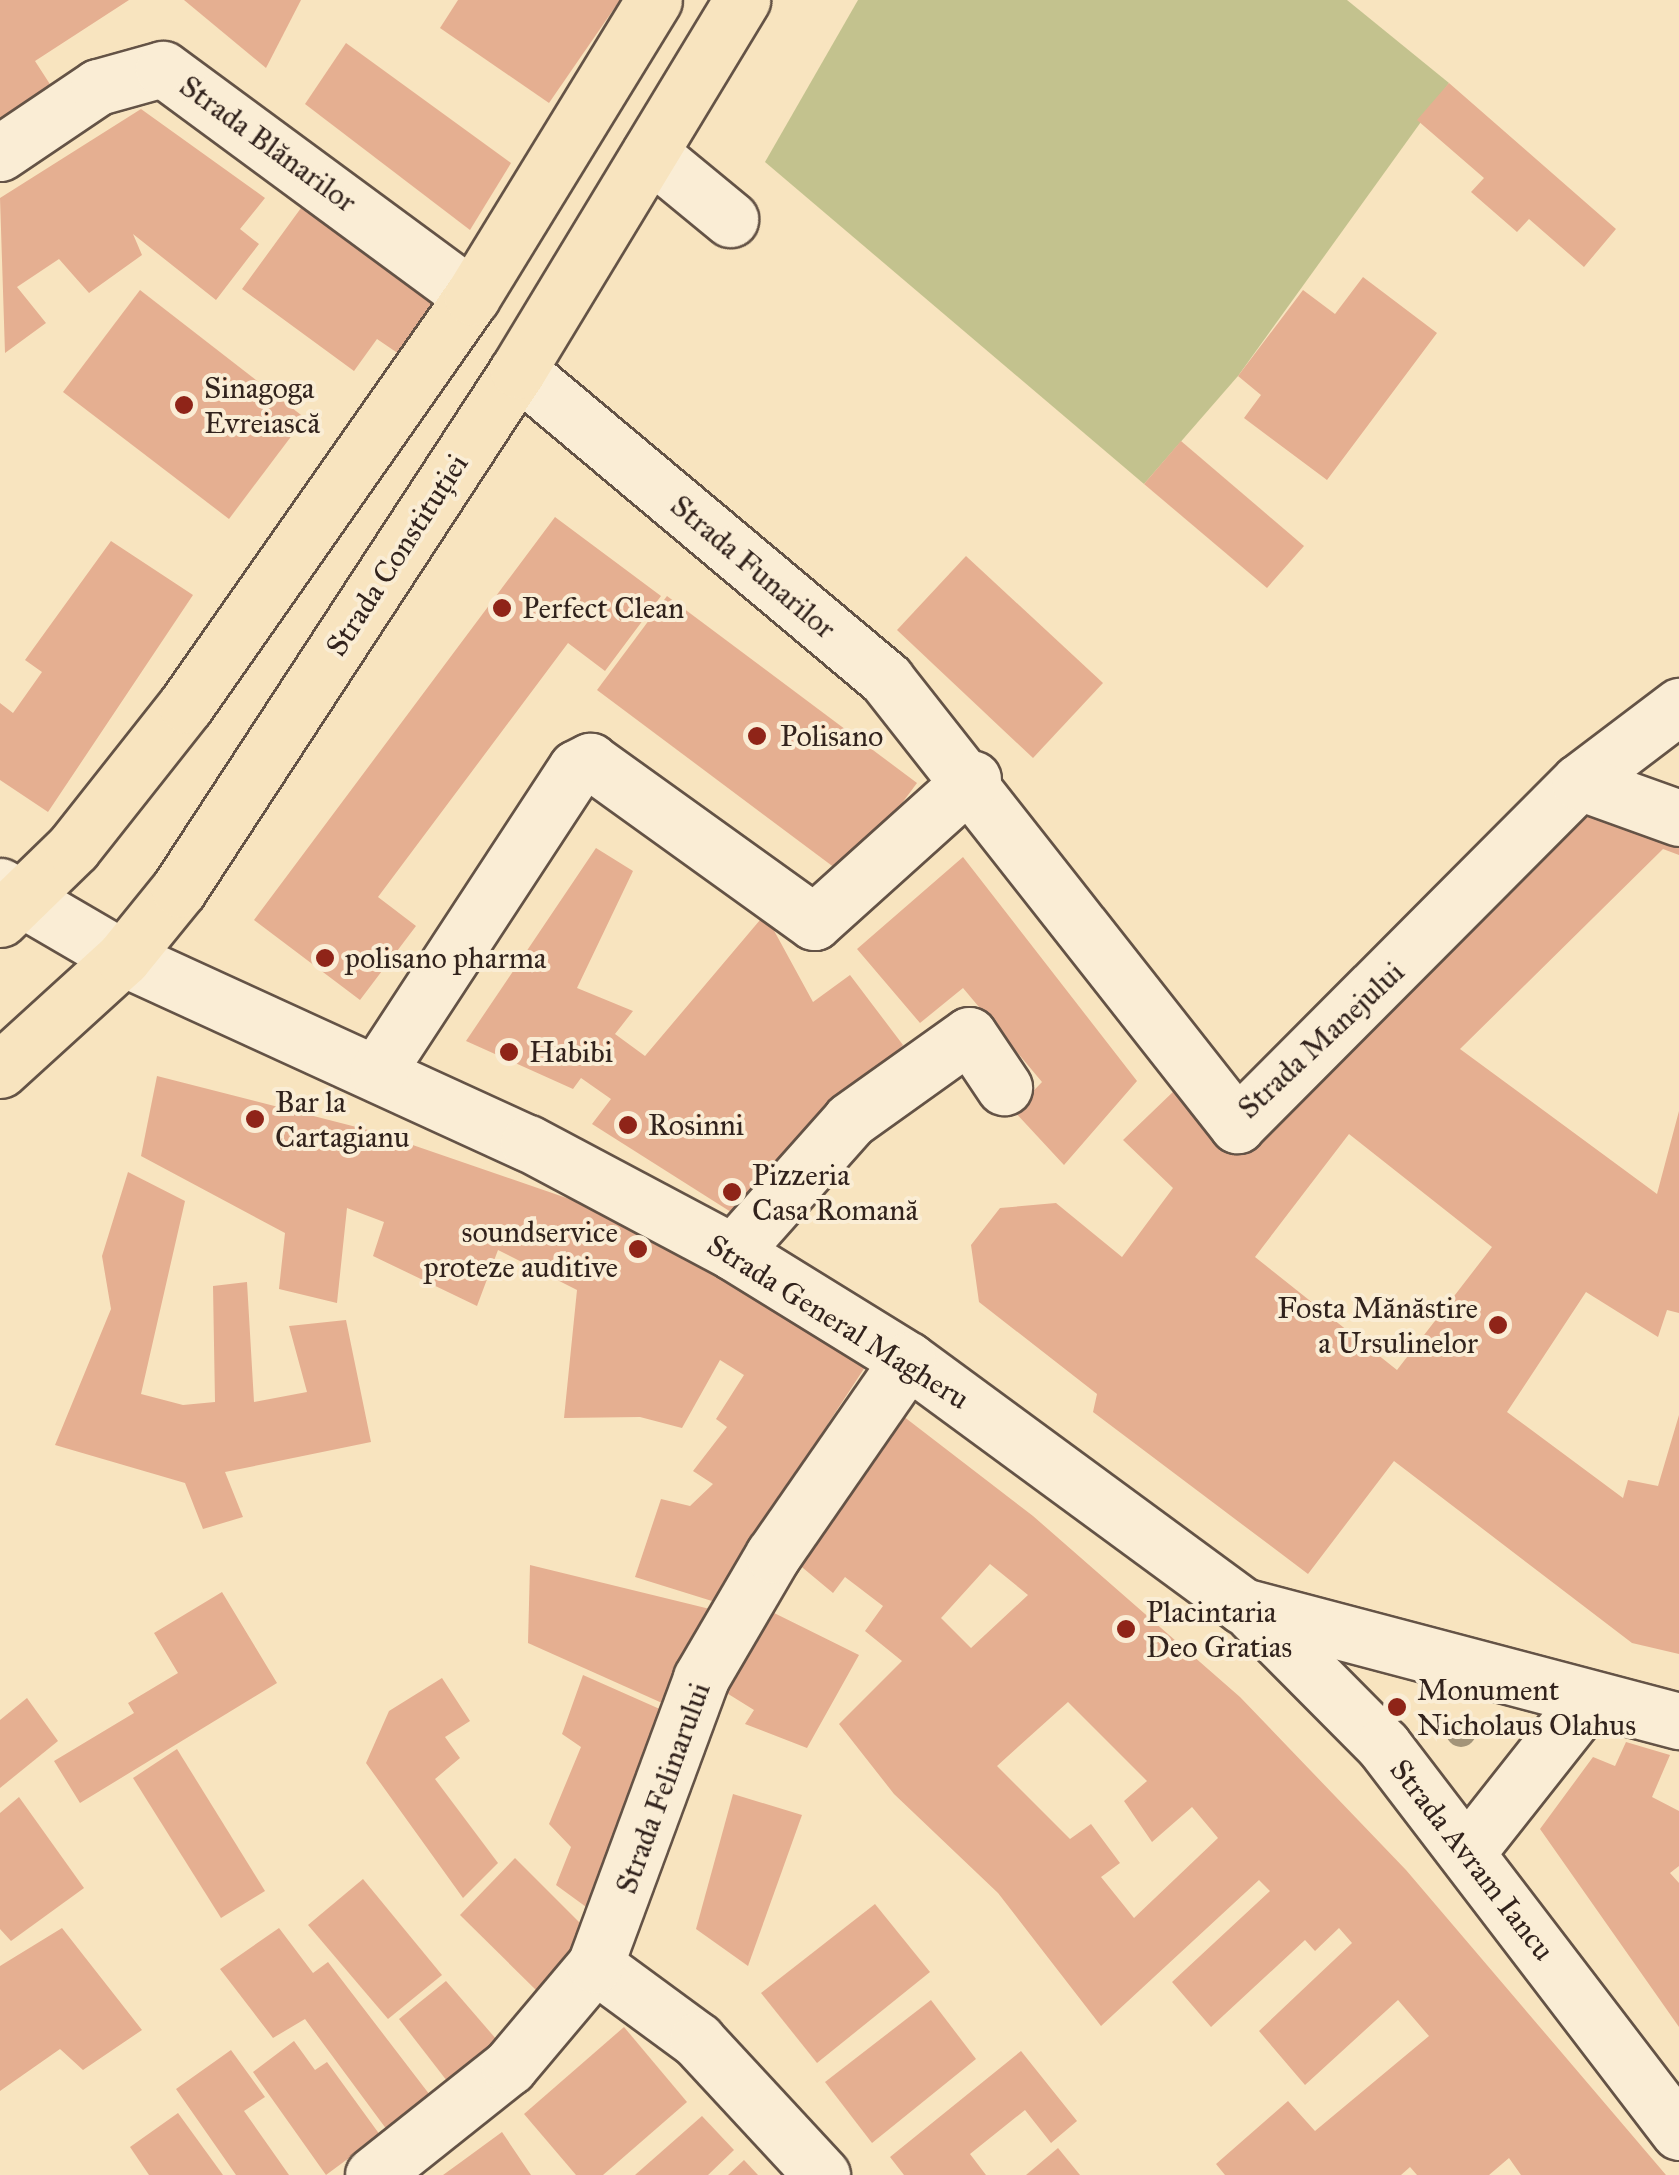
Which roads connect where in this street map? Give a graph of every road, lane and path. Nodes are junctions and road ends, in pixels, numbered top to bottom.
1 (654, 0) edge
2 (742, 0) edge
3 (0, 153) edge
4 (650, 153) junction
5 (730, 219) dead end
6 (472, 297) junction
7 (518, 370) junction
8 (1679, 706) edge
9 (973, 779) junction
10 (1579, 782) junction
11 (1679, 818) edge
12 (7, 902) edge
13 (122, 958) junction
14 (0, 1070) edge
15 (377, 1072) junction
16 (1004, 1087) dead end
17 (734, 1252) junction
18 (908, 1360) junction
19 (1243, 1606) junction
20 (1588, 1700) junction
21 (1679, 1721) edge
22 (1468, 1851) junction
23 (595, 1965) junction
24 (1679, 2132) edge
25 (373, 2175) edge
26 (822, 2175) edge

1 - 6 main road
2 - 4 main road, Strada Constituției
3 - 6 street, Strada Blănarilor
4 - 5 street
4 - 7 main road, Strada Constituției
6 - 7 main road
6 - 12 main road
7 - 9 street, Strada Funarilor
7 - 13 main road, Strada Constituției
8 - 10 street, Strada Manejului
9 - 10 street, Strada Manejului
9 - 15 street
10 - 11 street
12 - 13 street, Strada General Magheru
13 - 14 main road, Strada Constituției
13 - 15 street, Strada General Magheru
15 - 17 street, Strada General Magheru
16 - 17 street
17 - 18 street, Strada General Magheru
18 - 19 street, Strada General Magheru
18 - 23 street, Strada Felinarului
19 - 20 street, Strada General Magheru
19 - 22 street, Strada Avram Iancu
20 - 21 street, Strada General Magheru
20 - 22 street
22 - 24 street, Strada Avram Iancu
23 - 25 street, Strada Felinarului
23 - 26 street

